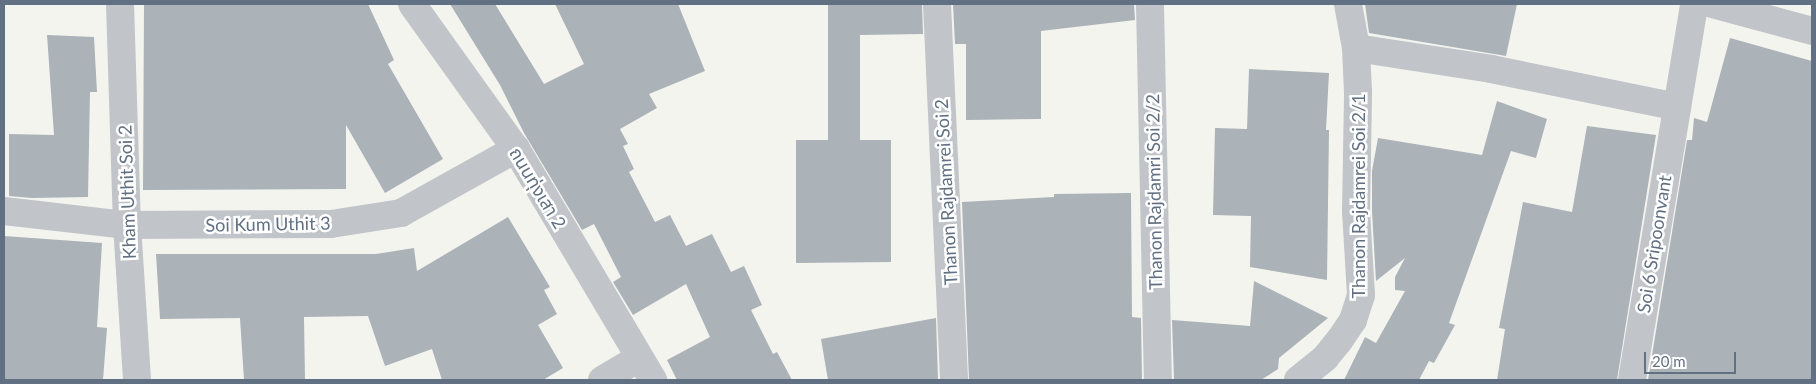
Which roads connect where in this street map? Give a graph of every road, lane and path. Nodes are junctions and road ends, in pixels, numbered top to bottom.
1 (120, 4) edge
2 (412, 4) edge
3 (937, 4) edge
4 (1150, 4) edge
5 (1348, 4) edge
6 (1694, 4) edge
7 (1712, 4) edge
8 (1812, 32) edge
9 (1356, 48) junction
10 (1677, 107) junction
11 (516, 149) junction
12 (4, 211) edge
13 (127, 224) junction
14 (646, 369) edge
15 (137, 380) edge
16 (602, 380) edge
17 (954, 380) edge
18 (1158, 380) edge
19 (1298, 380) edge
20 (1632, 380) edge

1 - 13 street, Kham Uthit Soi 2
2 - 11 street, ถนนทุ่งเสา 2
3 - 17 street, Thanon Rajdamrei Soi 2
4 - 18 street, Thanon Rajdamri Soi 2/2
5 - 9 street, Thanon Rajdamrei Soi 2/1
6 - 10 street, Soi 6 Sripoonvant
7 - 8 street
9 - 10 street
9 - 19 street, Thanon Rajdamrei Soi 2/1
10 - 20 street, Soi 6 Sripoonvant
11 - 13 street, Soi Kum Uthit 3
11 - 14 street, ถนนทุ่งเสา 2
12 - 13 street, Soi Kum Uthit 3
13 - 15 street, Kham Uthit Soi 2
14 - 16 street

